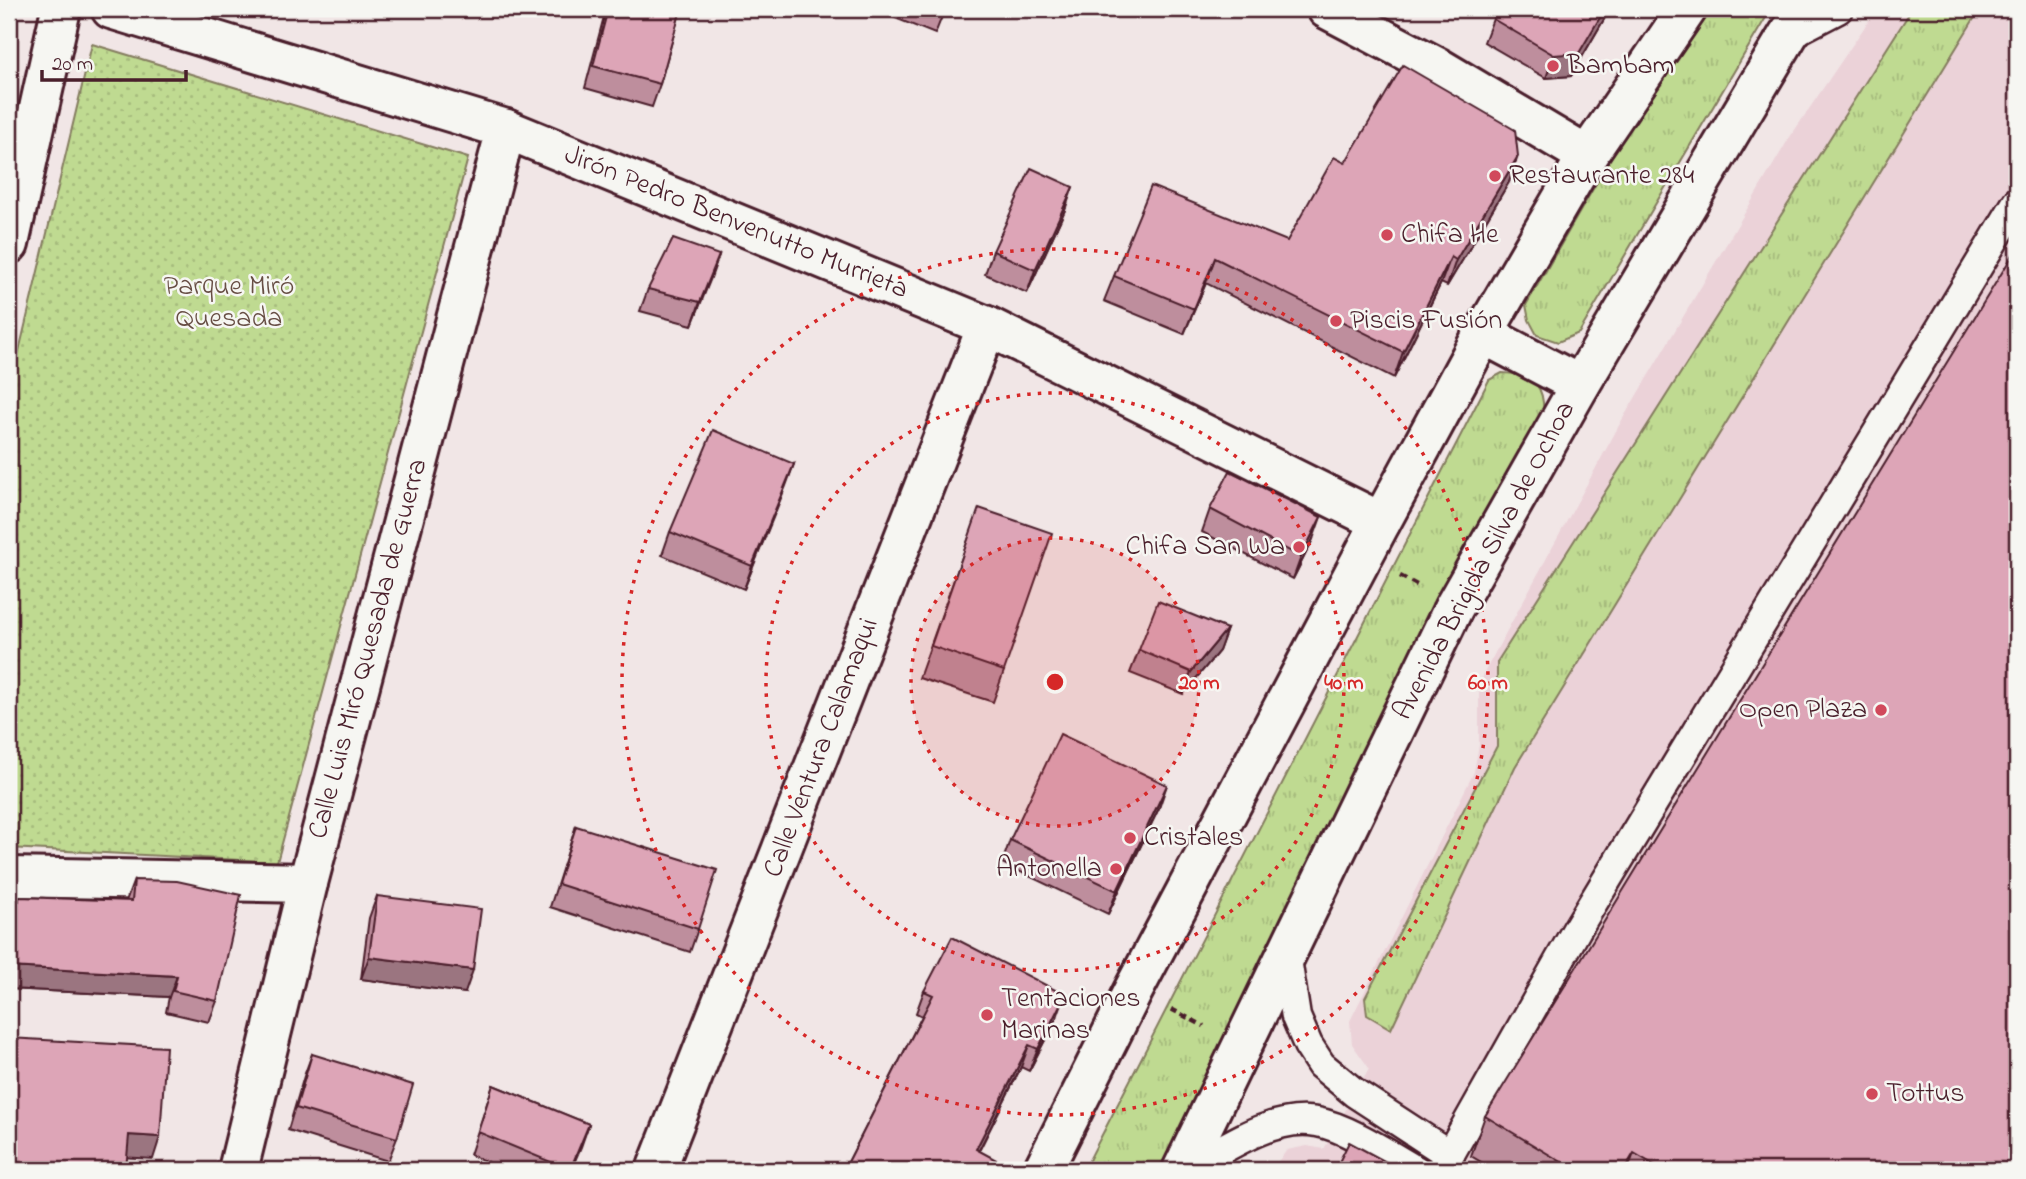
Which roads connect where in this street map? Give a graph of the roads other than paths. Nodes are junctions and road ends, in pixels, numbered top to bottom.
1 (61, 9) edge
2 (111, 9) edge
3 (1327, 9) edge
4 (1687, 9) edge
5 (1838, 9) edge
6 (1797, 22) edge
7 (506, 129) junction
8 (1587, 156) junction
9 (2017, 202) edge
10 (9, 244) edge
11 (987, 326) junction
12 (1483, 334) junction
13 (1580, 385) junction
14 (1381, 522) junction
15 (9, 877) edge
16 (308, 883) junction
17 (1286, 953) junction
18 (1445, 1163) edge
19 (238, 1170) edge
20 (656, 1170) edge
21 (1043, 1170) edge
22 (1184, 1170) edge
23 (1415, 1170) edge

1 - 10 street
2 - 7 street, Jirón Pedro Benvenutto Murrieta
3 - 8 street
4 - 8 street
5 - 6 lane
6 - 13 street, Avenida Brigida Silva de Ochoa
7 - 11 street, Jirón Pedro Benvenutto Murrieta
7 - 16 street, Calle Luis Miró Quesada de Guerra
8 - 12 street
9 - 18 lane
11 - 14 street, Jirón Pedro Benvenutto Murrieta
11 - 20 street, Calle Ventura Calamaqui
12 - 13 street
12 - 14 street
13 - 17 street, Avenida Brigida Silva de Ochoa
14 - 21 street
15 - 16 street
16 - 19 street, Calle Luis Miró Quesada de Guerra
17 - 18 lane
17 - 22 street, Avenida Brigida Silva de Ochoa
22 - 23 lane

